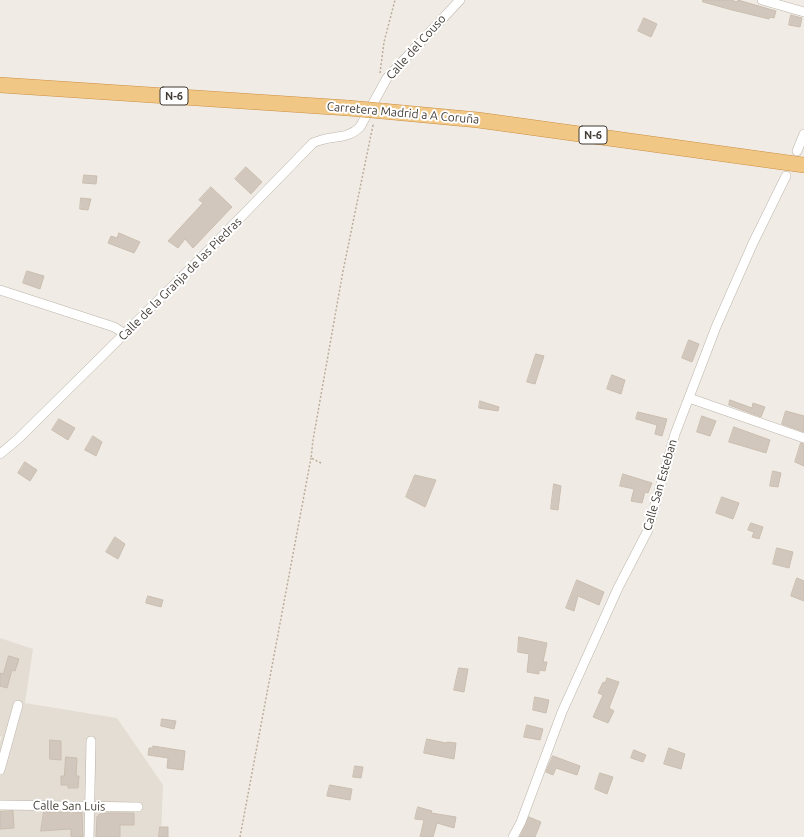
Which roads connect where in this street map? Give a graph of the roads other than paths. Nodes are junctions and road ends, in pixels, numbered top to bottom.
1 (460, 0) edge
2 (762, 0) edge
3 (804, 12) edge
4 (0, 85) edge
5 (365, 121) joint
6 (804, 134) edge
7 (797, 151) dead end
8 (804, 165) edge
9 (786, 176) dead end
10 (0, 290) edge
11 (125, 334) junction
12 (689, 398) junction
13 (804, 438) edge
14 (0, 454) edge
15 (18, 706) dead end
16 (91, 741) dead end
17 (0, 770) edge
18 (0, 805) edge
19 (90, 806) junction
20 (138, 807) dead end
21 (89, 837) edge
22 (513, 837) edge

1 - 5 street, Calle del Couso
2 - 3 street
4 - 8 highway, Carretera Madrid a A Coruña / N-6, bridge
5 - 11 street, Calle de la Granja de las Piedras
6 - 7 street
9 - 12 street, Calle San Esteban
10 - 11 street
11 - 14 street, Calle de la Granja de las Piedras
12 - 13 street
12 - 22 street, Calle San Esteban
15 - 17 street
16 - 19 street
18 - 19 street, Calle San Luis
19 - 20 street, Calle San Luis
19 - 21 street

